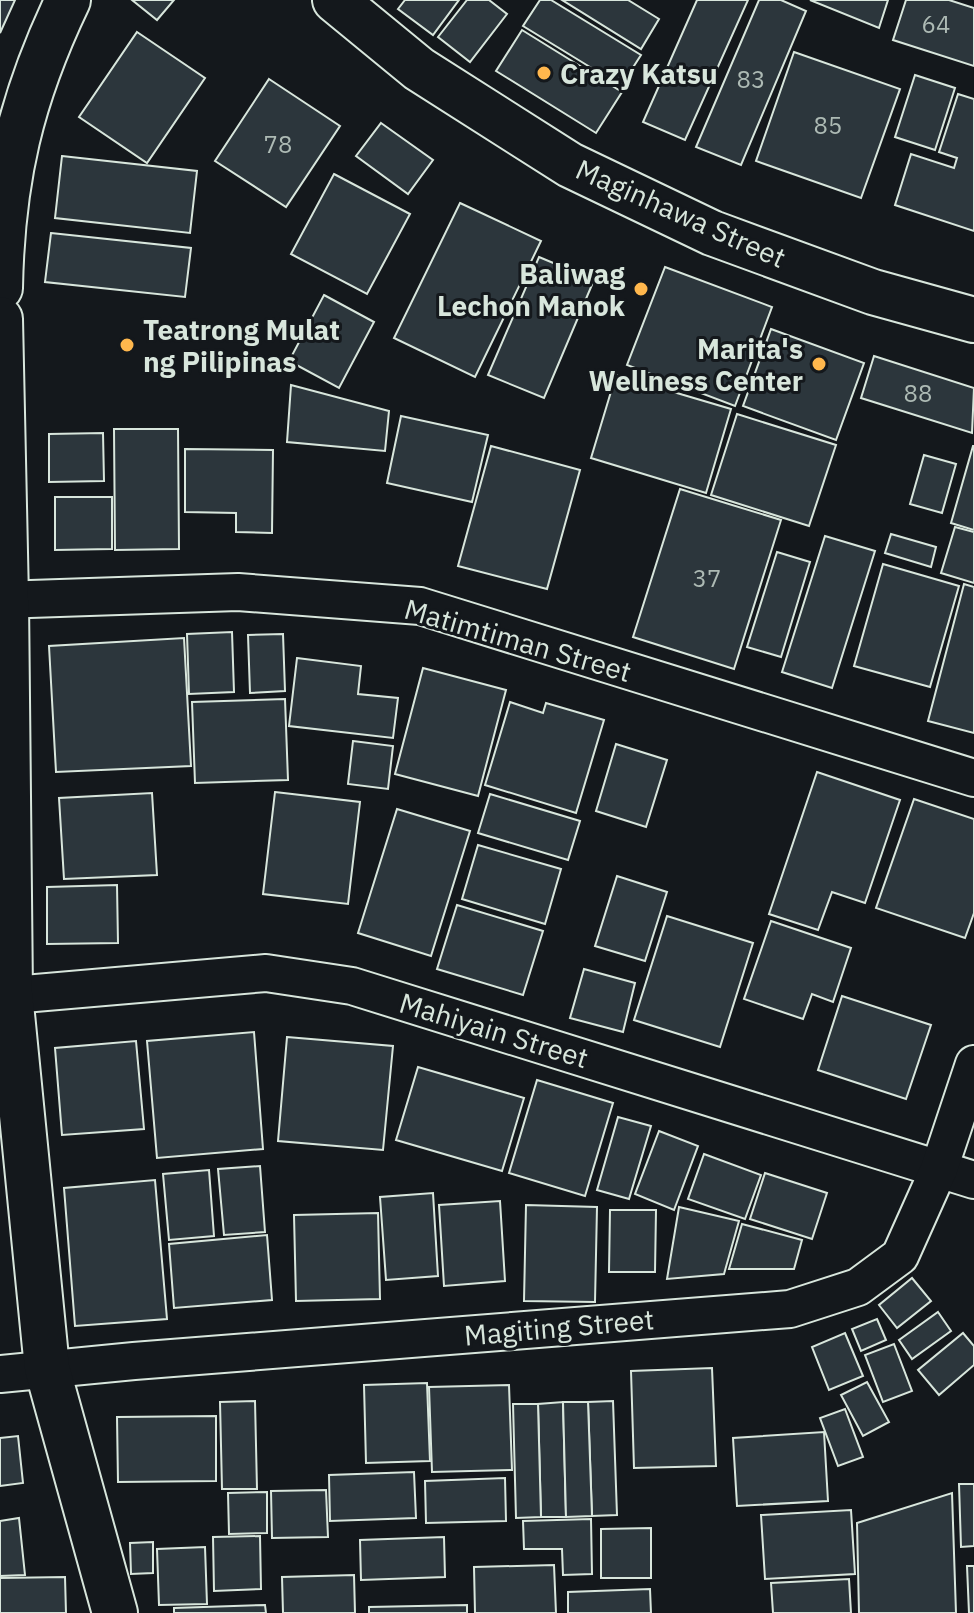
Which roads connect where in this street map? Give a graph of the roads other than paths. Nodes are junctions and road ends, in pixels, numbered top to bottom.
1 (68, 0) edge
2 (335, 0) edge
3 (0, 288) edge
4 (0, 319) edge
5 (974, 320) edge
6 (3, 599) edge
7 (974, 778) edge
8 (5, 995) edge
9 (974, 1064) edge
10 (939, 1169) junction
11 (974, 1180) edge
12 (47, 1368) junction
13 (0, 1374) edge
14 (115, 1613) edge

1 - 3 street
2 - 5 street, Maginhawa Street
4 - 6 street
6 - 7 street, Matimtiman Street
6 - 8 street
8 - 10 street, Mahiyain Street
8 - 12 street
9 - 10 street, Magiting Street
10 - 11 street, Mahiyain Street
10 - 12 street, Magiting Street
12 - 13 street, Magiting Street
12 - 14 street

